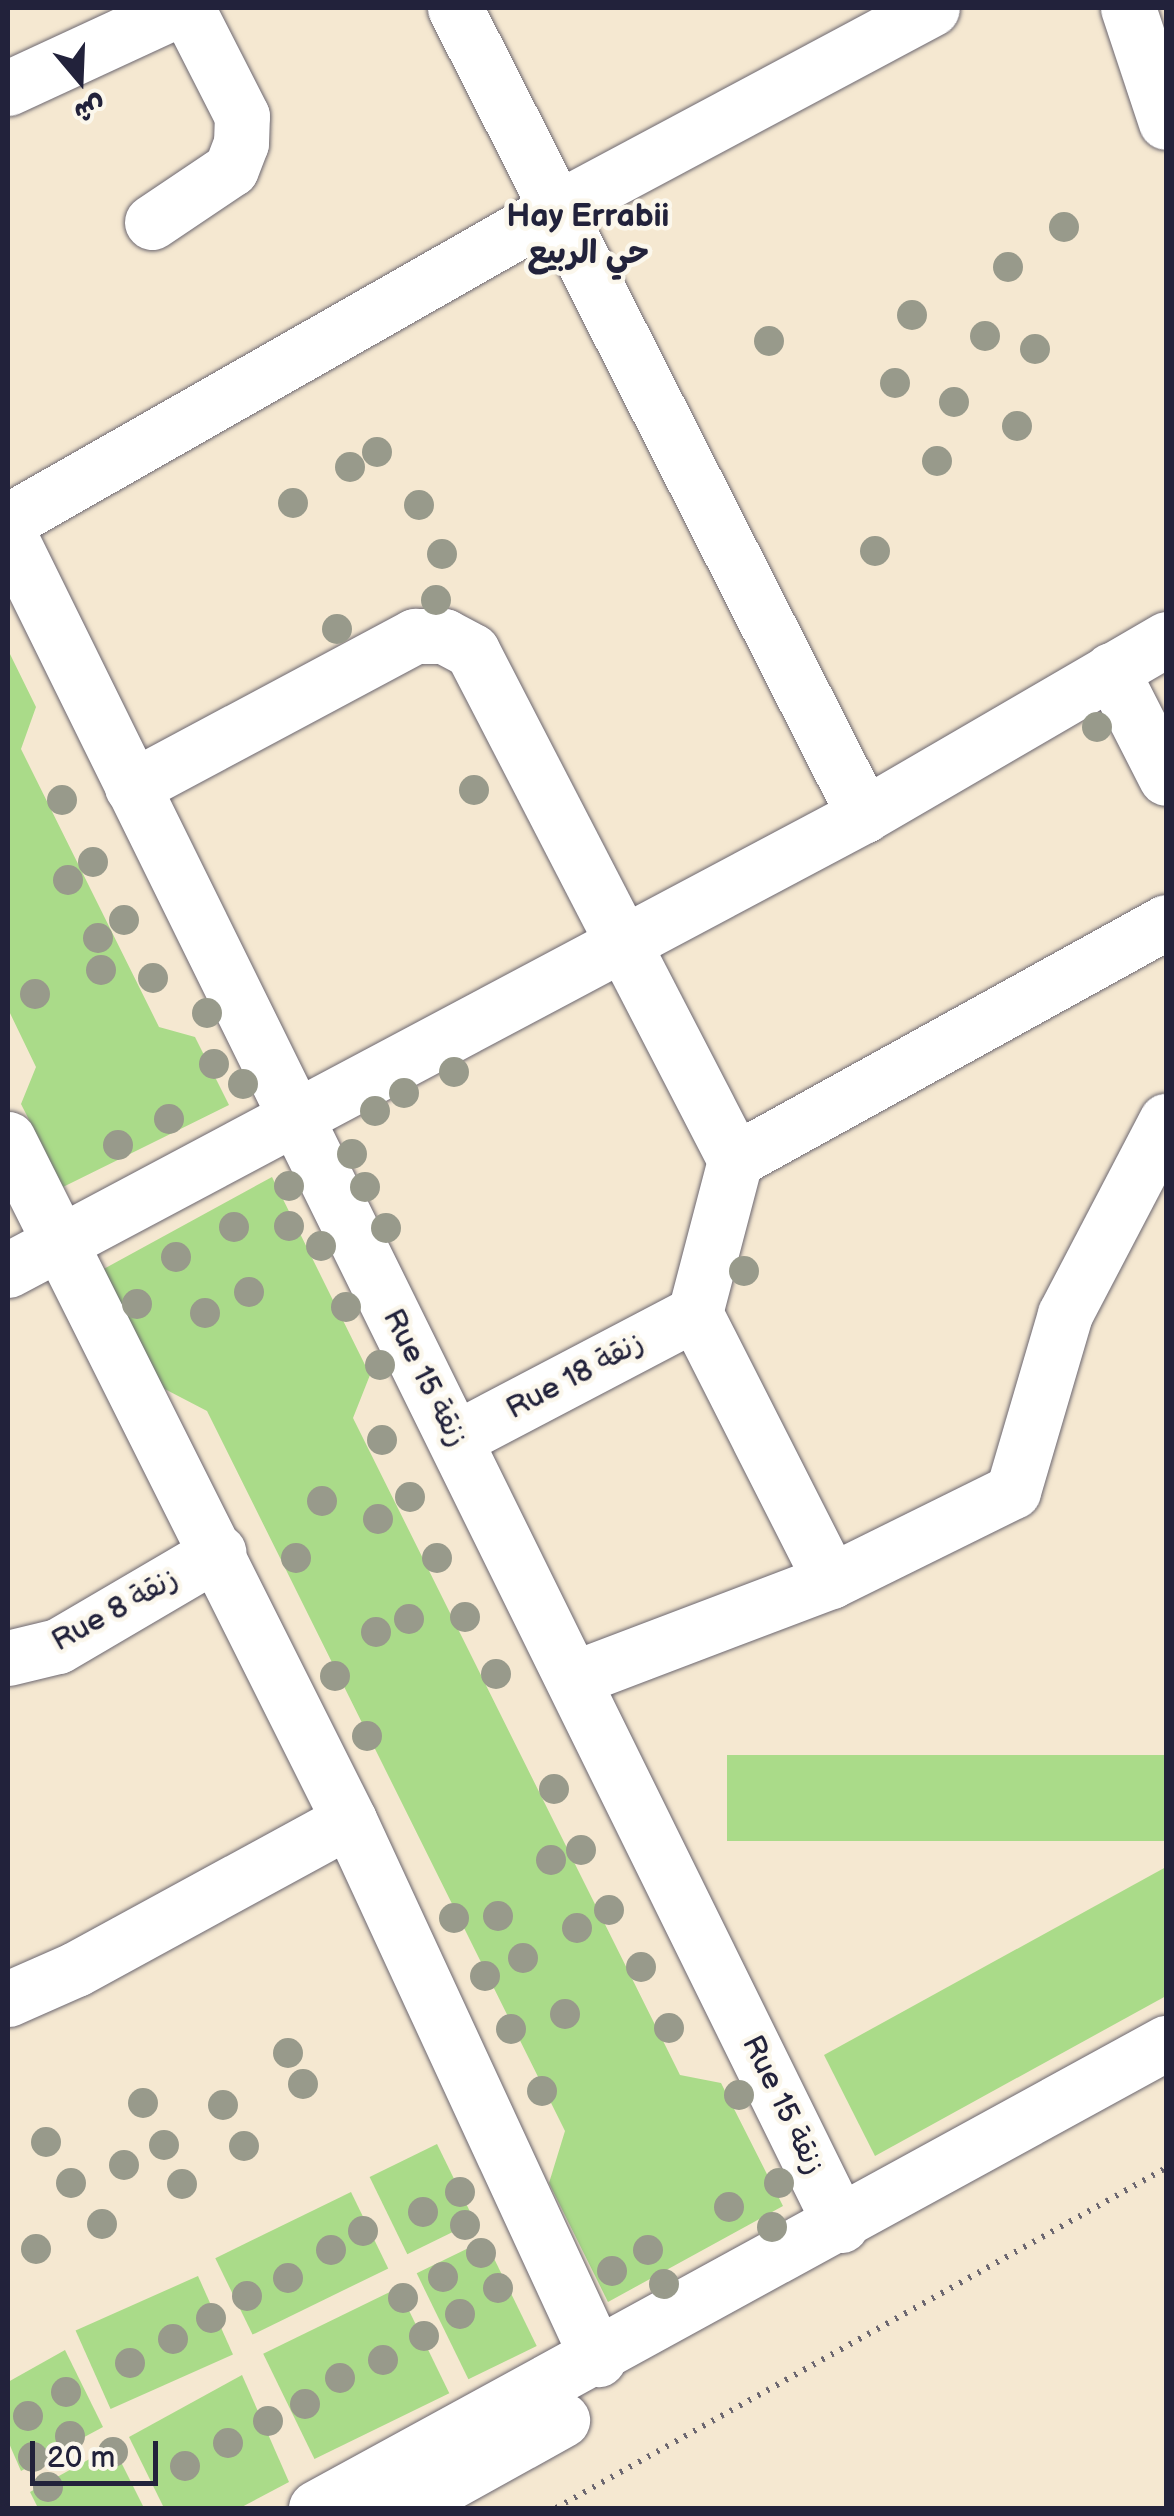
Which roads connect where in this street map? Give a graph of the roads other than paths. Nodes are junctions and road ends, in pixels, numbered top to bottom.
1 (184, 8) edge
2 (455, 8) edge
3 (932, 8) edge
4 (1128, 8) edge
5 (8, 88) edge
6 (1166, 122) edge
7 (556, 208) junction
8 (152, 222) dead end
9 (8, 521) edge
10 (8, 533) edge
11 (1166, 639) edge
12 (1111, 670) junction
13 (1166, 778) edge
14 (132, 787) junction
15 (864, 815) junction
16 (1166, 922) edge
17 (618, 944) junction
18 (292, 1114) junction
19 (1166, 1122) edge
20 (8, 1139) edge
21 (735, 1160) junction
22 (58, 1242) junction
23 (8, 1270) edge
24 (695, 1313) junction
25 (455, 1439) junction
26 (218, 1552) junction
27 (831, 1581) junction
28 (8, 1658) edge
29 (575, 1678) junction
30 (349, 1820) junction
31 (8, 1999) edge
32 (1166, 2043) edge
33 (1166, 2084) edge
34 (841, 2224) junction
35 (598, 2359) junction
36 (316, 2508) edge
37 (402, 2508) edge

1 - 5 street
1 - 8 street
2 - 7 street
3 - 7 street
4 - 6 street
7 - 9 street
7 - 15 street
10 - 14 street, Rue 15 زنقة
11 - 12 street
12 - 13 street
12 - 15 street
14 - 17 street
14 - 18 street, Rue 15 زنقة
15 - 17 street
16 - 21 street
17 - 18 street
17 - 21 street
18 - 22 street
18 - 25 street, Rue 15 زنقة
19 - 27 street
20 - 22 street
21 - 24 street
22 - 23 street
22 - 26 street
24 - 25 street, Rue 18 زنقة
24 - 27 street
25 - 29 street, Rue 15 زنقة
26 - 28 street, Rue 8 زنقة
26 - 30 street
27 - 29 street
29 - 34 street, Rue 15 زنقة
30 - 31 street
30 - 35 street
32 - 34 street
33 - 37 street
34 - 35 street
35 - 36 street

